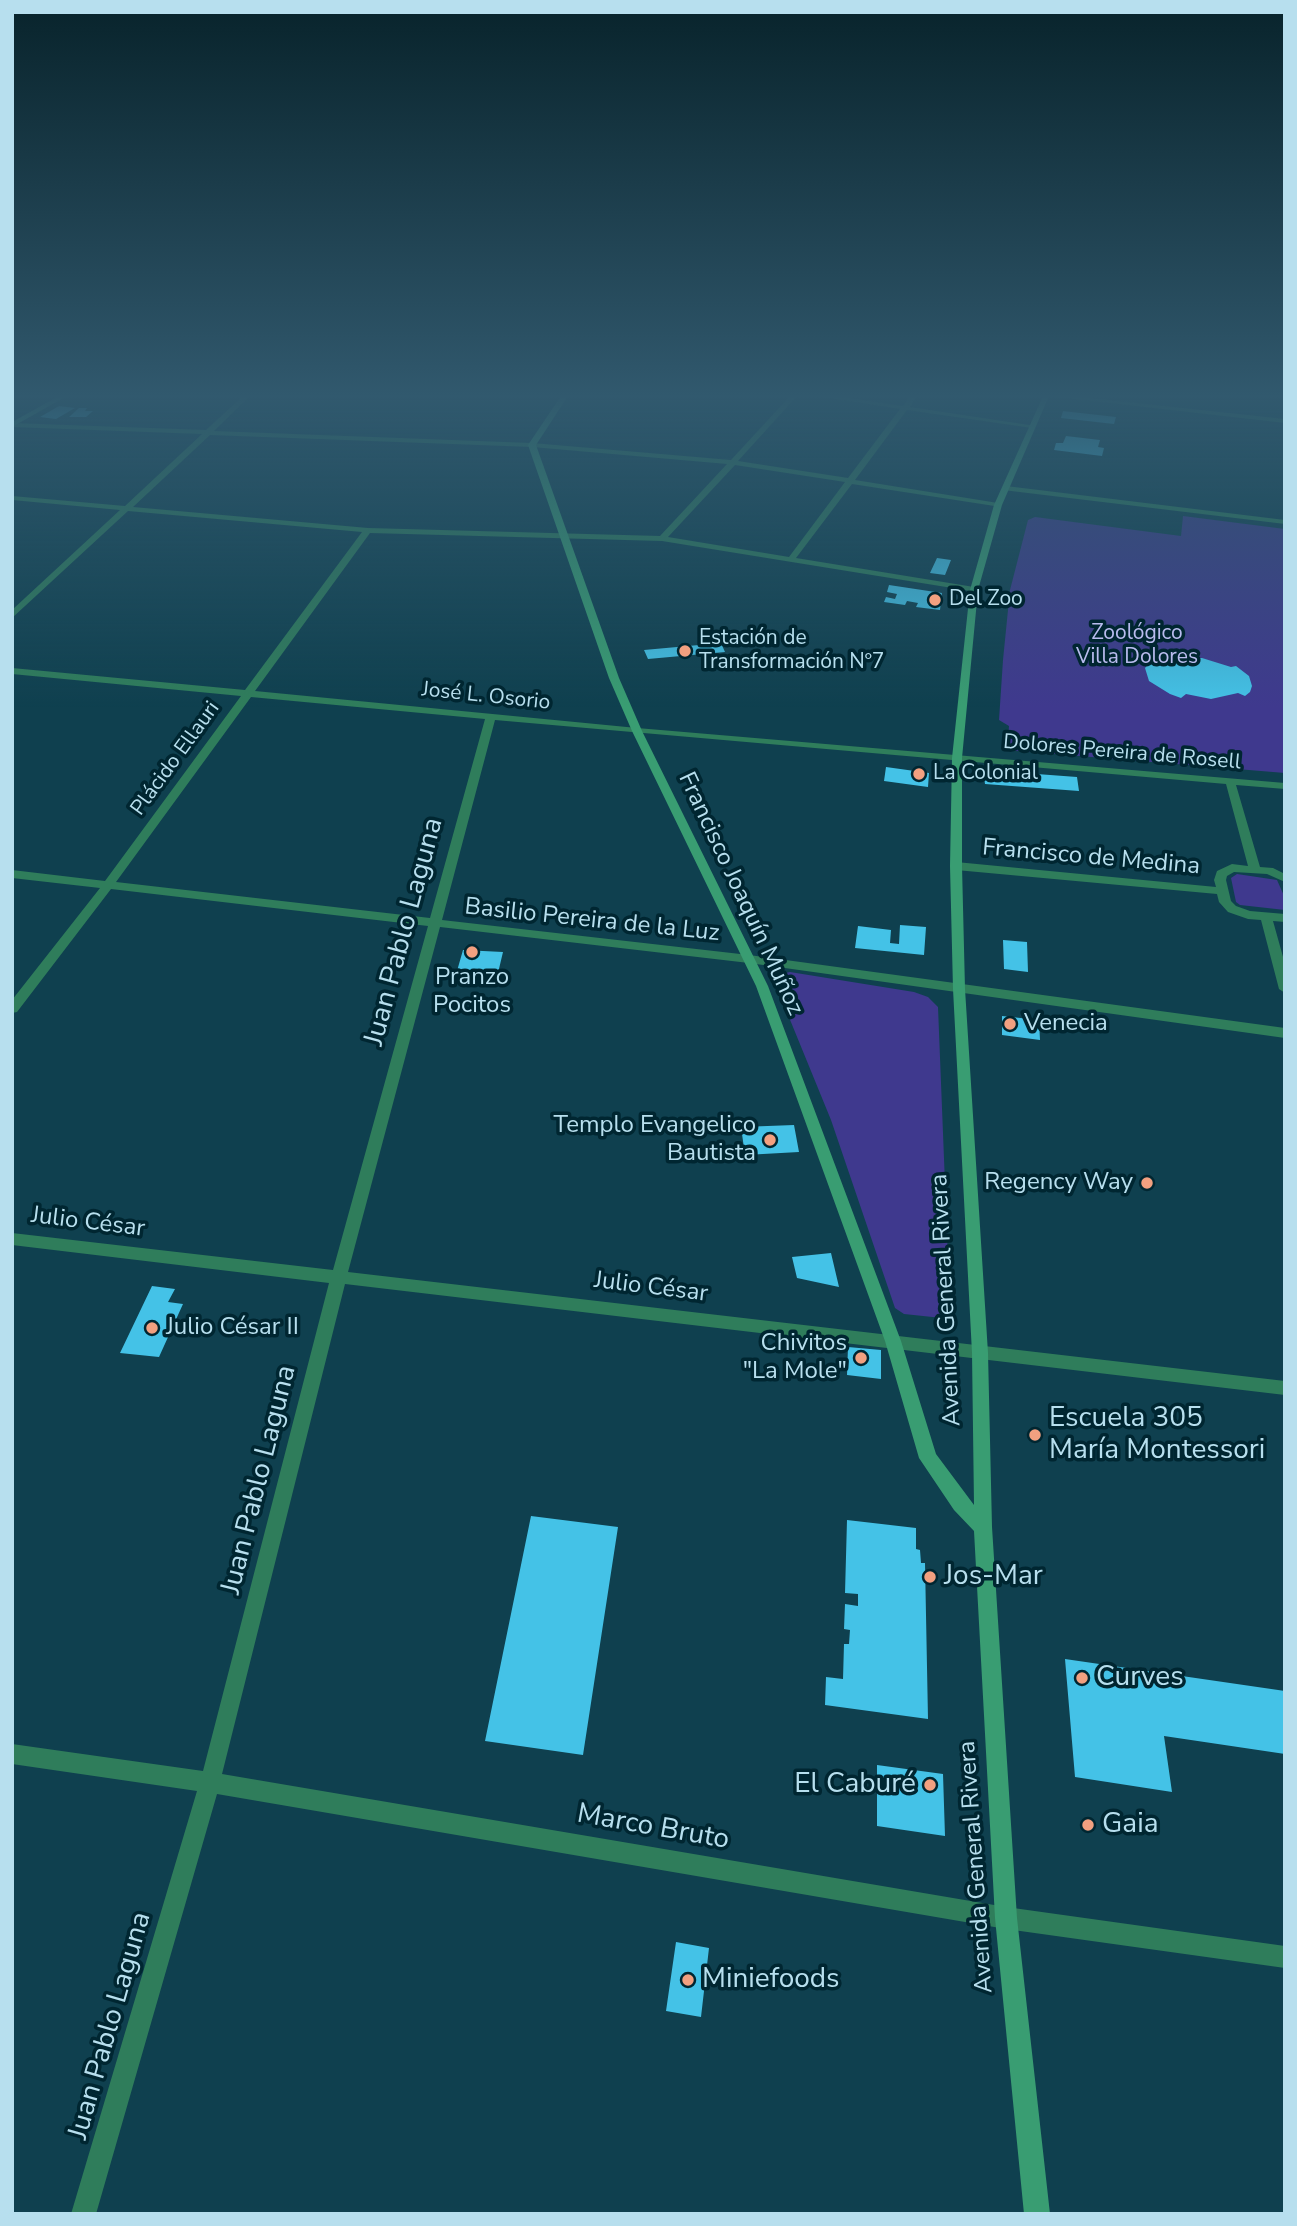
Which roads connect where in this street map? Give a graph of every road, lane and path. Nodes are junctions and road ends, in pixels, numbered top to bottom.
1 (36, 500) edge
2 (135, 500) edge
3 (550, 500) edge
4 (699, 500) edge
5 (837, 500) edge
6 (967, 500) edge
7 (1000, 500) edge
8 (1103, 500) edge
9 (998, 505) junction
10 (127, 507) junction
11 (1285, 522) edge
12 (368, 530) junction
13 (562, 537) junction
14 (663, 539) junction
15 (791, 560) junction
16 (974, 590) junction
17 (12, 615) edge
18 (12, 671) edge
19 (248, 693) junction
20 (491, 717) junction
21 (637, 731) junction
22 (957, 758) junction
23 (1230, 781) junction
24 (1285, 786) edge
25 (956, 866) junction
26 (1255, 870) junction
27 (12, 874) edge
28 (1285, 878) edge
29 (107, 885) junction
30 (1223, 891) junction
31 (1266, 917) junction
32 (1285, 918) edge
33 (435, 924) junction
34 (750, 959) junction
35 (959, 989) junction
36 (1285, 989) edge
37 (12, 1009) edge
38 (1285, 1033) edge
39 (12, 1239) edge
40 (339, 1276) junction
41 (893, 1341) junction
42 (980, 1353) junction
43 (1285, 1388) edge
44 (983, 1527) junction
45 (12, 1754) edge
46 (210, 1782) junction
47 (1006, 1918) junction
48 (1285, 1957) edge
49 (83, 2214) edge
50 (1037, 2214) edge

1 - 10 street
2 - 10 street
3 - 13 main road, Francisco Joaquín Muñoz
4 - 14 street
5 - 15 street
6 - 9 street
7 - 9 main road, Avenida General Rivera
8 - 11 street
9 - 16 main road, Avenida General Rivera
10 - 12 street
10 - 17 street
12 - 13 street
12 - 19 street, Plácido Ellauri
13 - 14 street
13 - 21 main road, Francisco Joaquín Muñoz
14 - 15 street
15 - 16 street
16 - 22 main road, Avenida General Rivera
18 - 19 street, José L. Osorio
19 - 20 street, José L. Osorio
19 - 29 street, Plácido Ellauri
20 - 21 street, José L. Osorio
20 - 33 street, Juan Pablo Laguna
21 - 22 street, José L. Osorio
21 - 34 main road, Francisco Joaquín Muñoz
22 - 23 street, Dolores Pereira de Rosell
22 - 25 main road, Avenida General Rivera
23 - 24 street, Dolores Pereira de Rosell
23 - 26 street
25 - 30 street, Francisco de Medina
25 - 35 main road, Avenida General Rivera
26 - 28 street
26 - 30 street, Francisco de Medina
27 - 29 street, Basilio Pereira de la Luz
29 - 33 street, Basilio Pereira de la Luz
29 - 37 street, Plácido Ellauri
30 - 31 street, Francisco de Medina
31 - 32 street, Francisco de Medina
31 - 36 street
33 - 34 street, Basilio Pereira de la Luz
33 - 40 street, Juan Pablo Laguna
34 - 35 street, Basilio Pereira de la Luz
34 - 41 main road, Francisco Joaquín Muñoz
35 - 38 street, Basilio Pereira de la Luz
35 - 42 main road, Avenida General Rivera
39 - 40 street, Julio César
40 - 41 street, Julio César
40 - 46 street, Juan Pablo Laguna
41 - 42 street, Julio César
41 - 44 main road, Francisco Joaquín Muñoz
42 - 43 street, Julio César
42 - 44 main road, Avenida General Rivera
44 - 47 main road, Avenida General Rivera
45 - 46 street, Marco Bruto
46 - 47 street, Marco Bruto
46 - 49 street, Juan Pablo Laguna
47 - 48 street, Marco Bruto
47 - 50 main road, Avenida General Rivera

